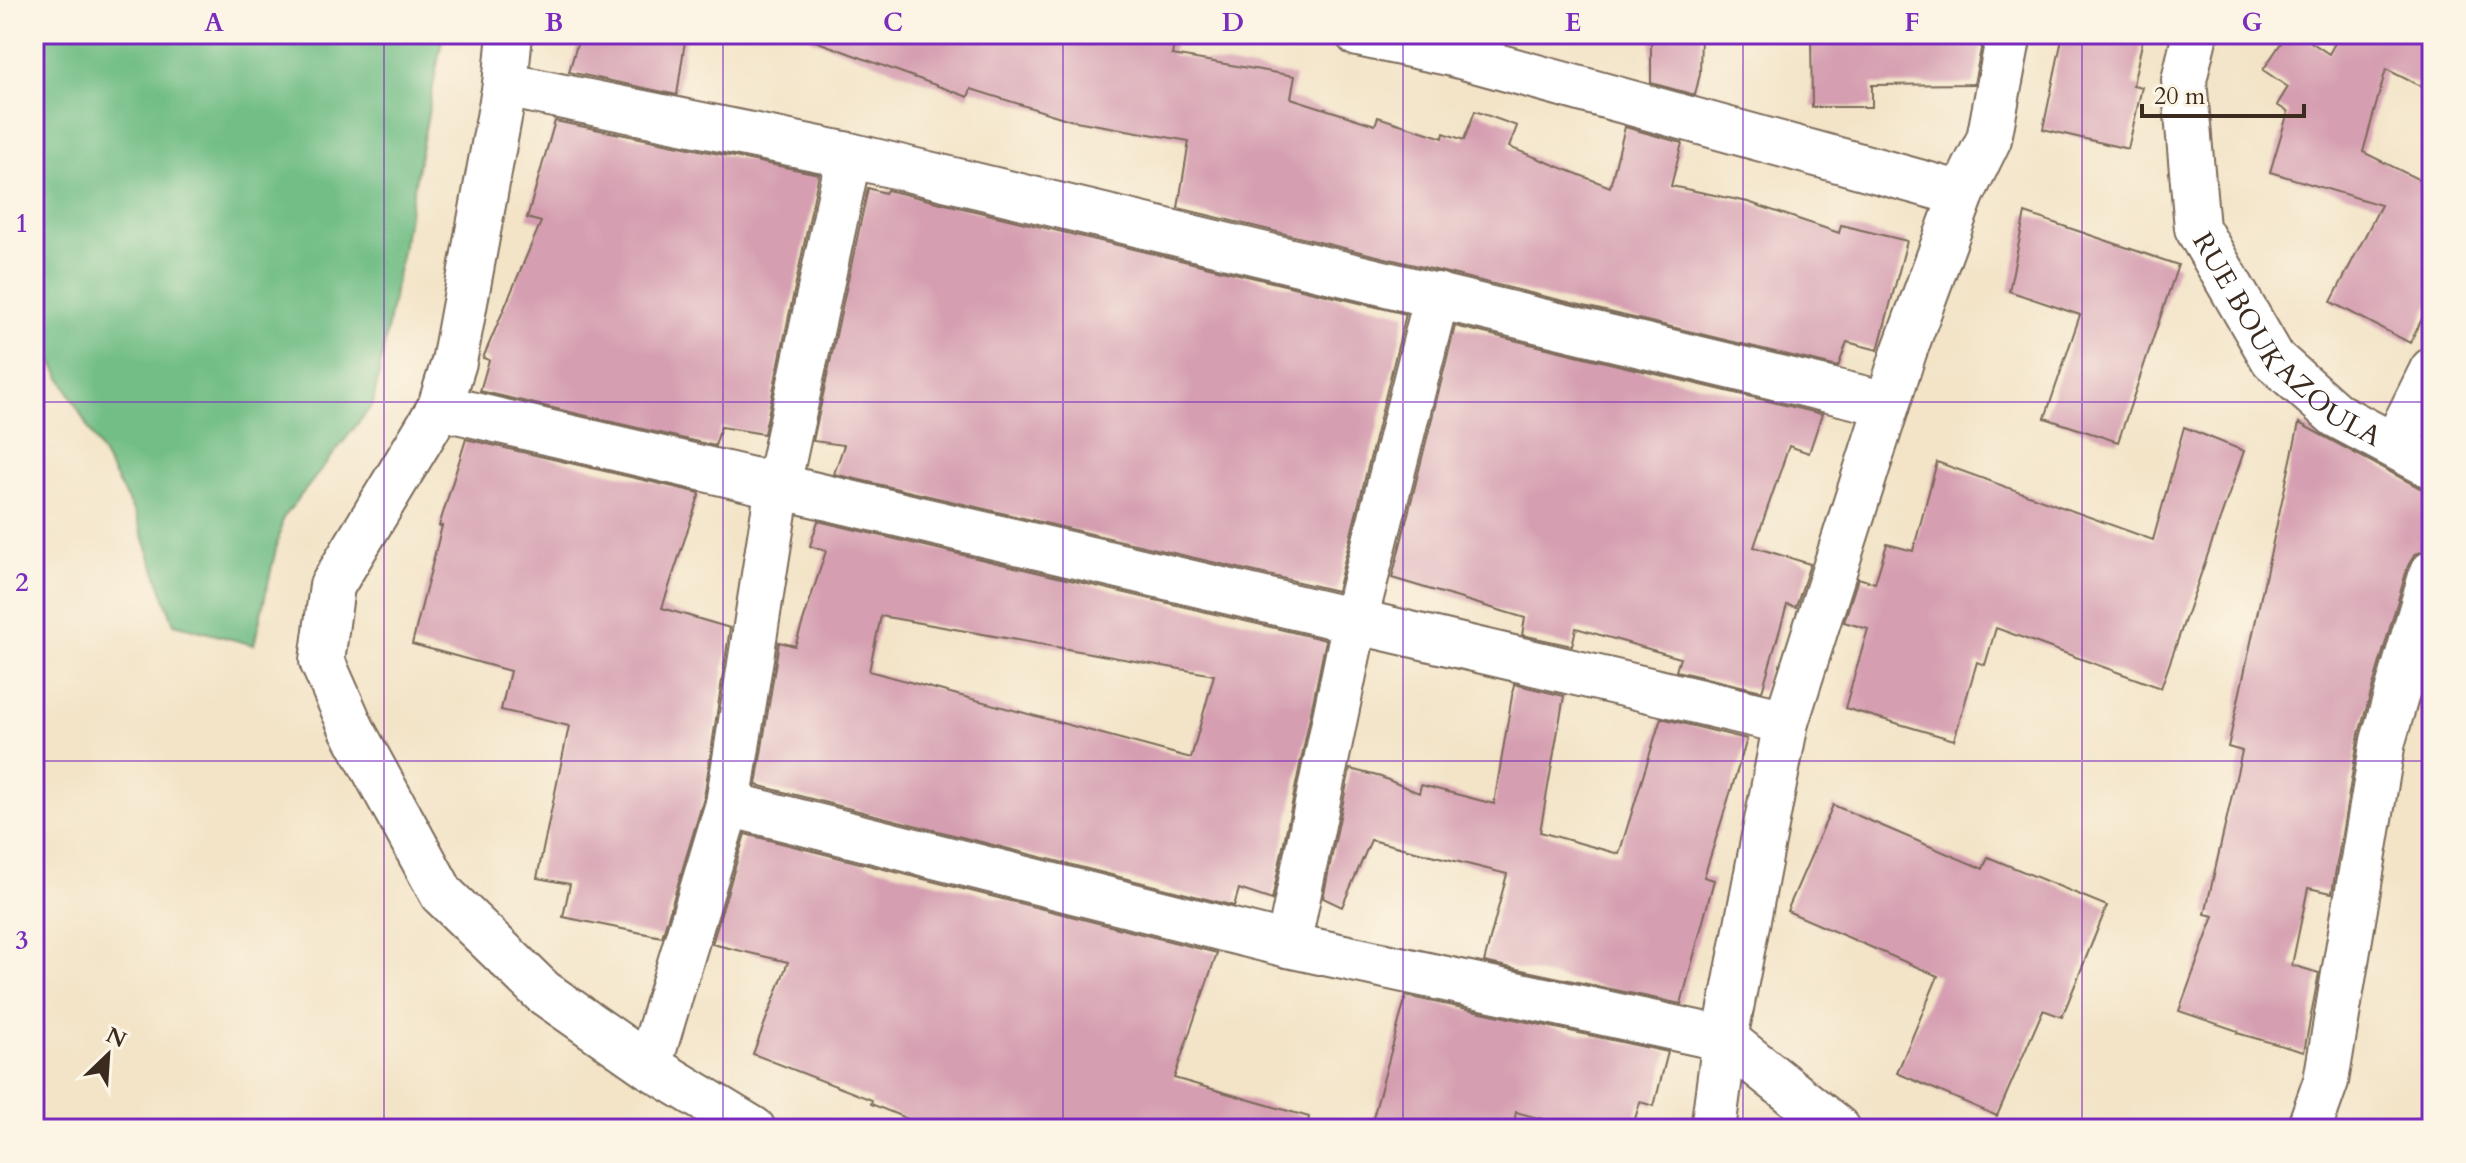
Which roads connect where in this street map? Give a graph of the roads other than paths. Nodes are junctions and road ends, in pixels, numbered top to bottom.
1 (510, 34) edge
2 (1358, 34) edge
3 (2009, 34) edge
4 (2195, 34) edge
5 (1452, 44) edge
6 (505, 85) junction
7 (849, 155) junction
8 (1962, 194) junction
9 (1437, 295) junction
10 (2432, 370) edge
11 (1887, 404) junction
12 (440, 407) junction
13 (2395, 445) junction
14 (2432, 466) edge
15 (778, 486) junction
16 (2432, 573) edge
17 (1355, 621) junction
18 (1786, 722) junction
19 (728, 804) junction
20 (1288, 945) junction
21 (1725, 1039) junction
22 (649, 1066) junction
23 (753, 1129) edge
24 (1713, 1129) edge
25 (1838, 1129) edge
26 (2309, 1129) edge

1 - 6 street
2 - 5 street
3 - 8 street
4 - 13 street, RUE BOUKAZOULA
5 - 8 street
6 - 7 street
6 - 12 street
7 - 9 street
7 - 15 street
8 - 11 street
9 - 11 street
9 - 17 street
10 - 13 street
11 - 18 street
12 - 15 street
12 - 22 street
13 - 14 street, RUE BOUKAZOULA
15 - 17 street
15 - 19 street
16 - 26 street
17 - 18 street
17 - 20 street
18 - 21 street
19 - 20 street
19 - 22 street
20 - 21 street
21 - 24 street
21 - 25 street
22 - 23 street

